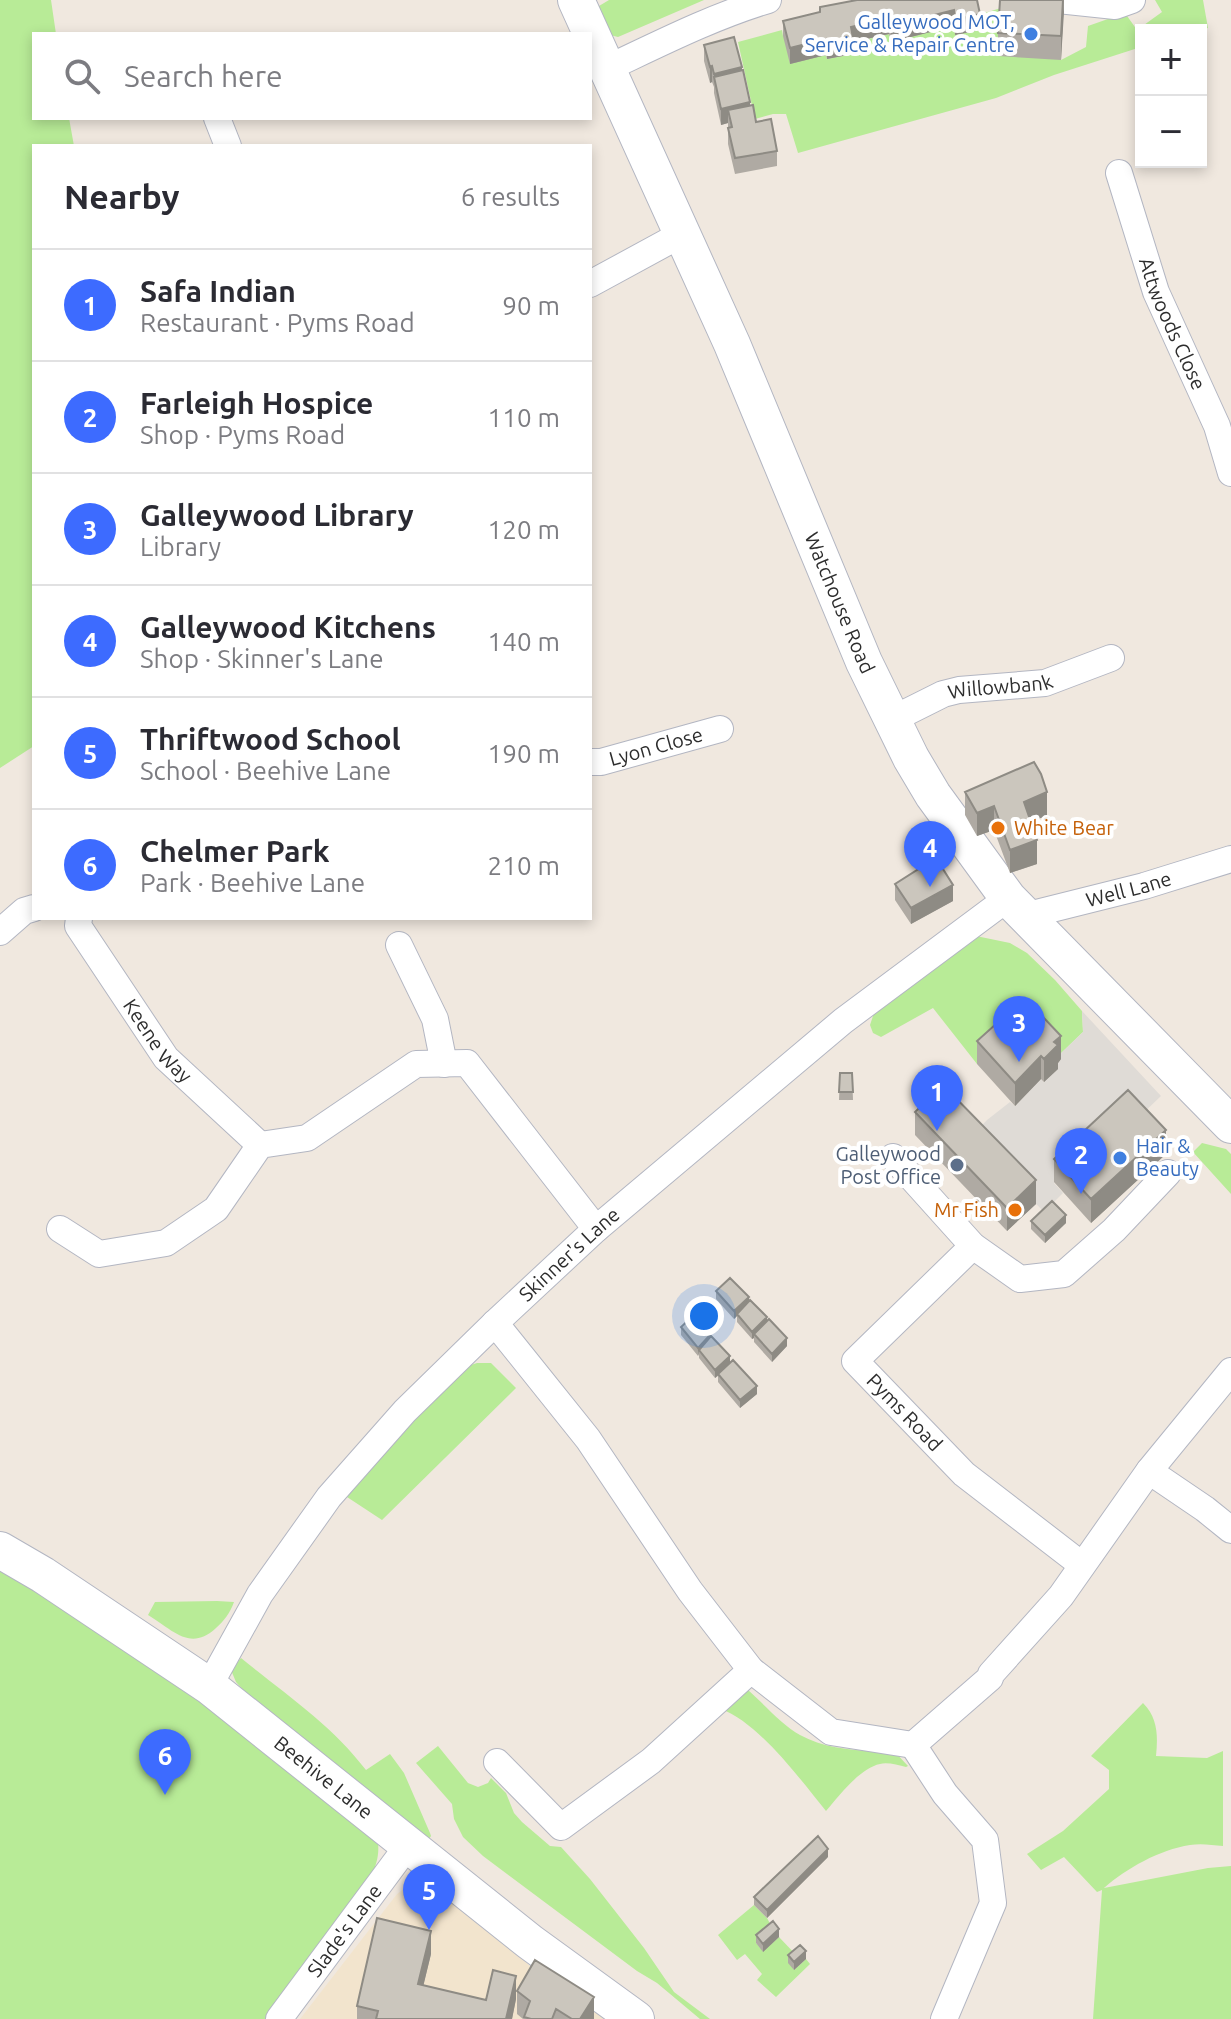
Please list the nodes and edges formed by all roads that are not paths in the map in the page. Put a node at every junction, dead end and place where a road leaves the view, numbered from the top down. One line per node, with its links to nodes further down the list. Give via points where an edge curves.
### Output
1 (576, 0): 5 (street, Watchouse Road)
2 (768, 0): 7 (street)
3 (1058, 0): 4 (street, via 1115,6)
4 (1132, 0)
5 (591, 32)
6 (592, 34): 7 (street, Watchouse Road)
7 (608, 68): 11 (street, Watchouse Road)
8 (218, 120): 9 (street)
9 (227, 144)
10 (1119, 173): 13 (street, Attwoods Close, via 1156,292 1217,426)
11 (682, 234): 12 (street); 15 (street, Watchouse Road)
12 (592, 283)
13 (1231, 473)
14 (1111, 658): 15 (street, Willowbank, via 1045,683 943,694)
15 (891, 720): 19 (street, Watchouse Road, via 933,795)
16 (720, 729): 17 (street, Lyon Close)
17 (592, 762)
18 (1231, 859): 19 (street, Well Lane, via 1144,886)
19 (1016, 907): 25 (street, Watchouse Road); 30 (street, Skinner's Lane, via 843,1021)
20 (32, 909): 22 (street)
21 (79, 920): 26 (street, Keene Way, via 166,1058)
22 (0, 932)
23 (399, 945): 24 (street, via 435,1019)
24 (444, 1064): 26 (street, via 416,1064 307,1138); 30 (street, via 467,1063)
25 (1231, 1125)
26 (260, 1145): 29 (street, via 216,1209 166,1243 99,1254)
27 (893, 1157): 31 (street)
28 (1168, 1173): 31 (street, via 1064,1274 1020,1279)
29 (60, 1229)
30 (596, 1229): 32 (street, Skinner's Lane)
31 (973, 1246): 37 (street, Pyms Road, via 855,1361 964,1474)
32 (495, 1323): 38 (street, via 588,1439 690,1591); 39 (street, Skinner's Lane, via 405,1411 329,1497 260,1594)
33 (1231, 1371): 34 (street)
34 (1149, 1471): 35 (street); 37 (street)
35 (1231, 1530)
36 (0, 1550): 39 (street, Beehive Lane)
37 (1082, 1565): 40 (street, via 990,1678)
38 (751, 1670): 40 (street, via 831,1732); 41 (street, via 651,1761 561,1827)
39 (209, 1686): 42 (street, Beehive Lane)
40 (913, 1745): 45 (street, via 945,1794 985,1840 993,1903)
41 (497, 1762)
42 (409, 1844): 43 (street, Slade's Lane); 44 (street, Beehive Lane)
43 (279, 2019)
44 (636, 2019)
45 (944, 2019)

